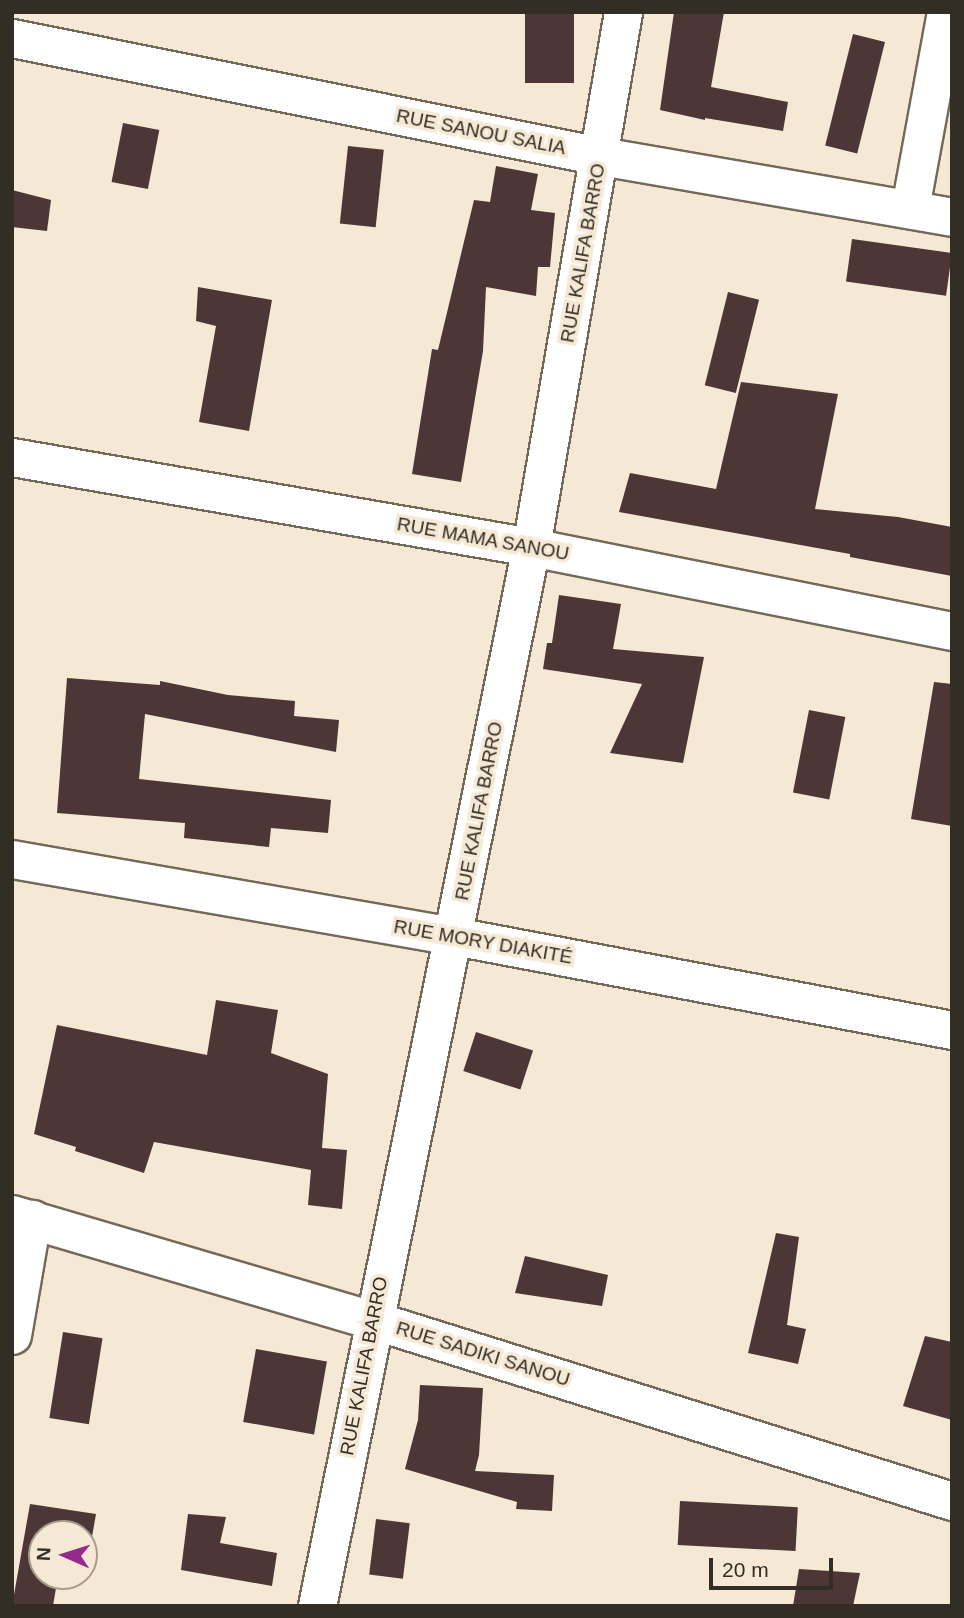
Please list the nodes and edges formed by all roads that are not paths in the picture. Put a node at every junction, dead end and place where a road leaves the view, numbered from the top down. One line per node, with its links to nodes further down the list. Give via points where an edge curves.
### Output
1 (623, 12): 4 (street, RUE KALIFA BARRO)
2 (946, 12): 5 (street)
3 (12, 38): 4 (street, RUE SANOU SALIA)
4 (600, 156): 5 (street, RUE SANOU SALIA); 8 (street, RUE KALIFA BARRO)
5 (910, 208): 6 (street, RUE SANOU SALIA)
6 (952, 217)
7 (12, 457): 8 (street, RUE MAMA SANOU)
8 (531, 547): 9 (street, RUE MAMA SANOU); 11 (street, RUE KALIFA BARRO)
9 (952, 631)
10 (12, 859): 11 (street, RUE MORY DIAKITÉ)
11 (454, 936): 12 (street, RUE MORY DIAKITÉ); 14 (street, RUE KALIFA BARRO)
12 (952, 1030)
13 (22, 1216): 14 (street, RUE SADIKI SANOU); 15 (street)
14 (373, 1320): 16 (street, RUE SADIKI SANOU); 17 (street, RUE KALIFA BARRO)
15 (12, 1335)
16 (952, 1501)
17 (317, 1606)

